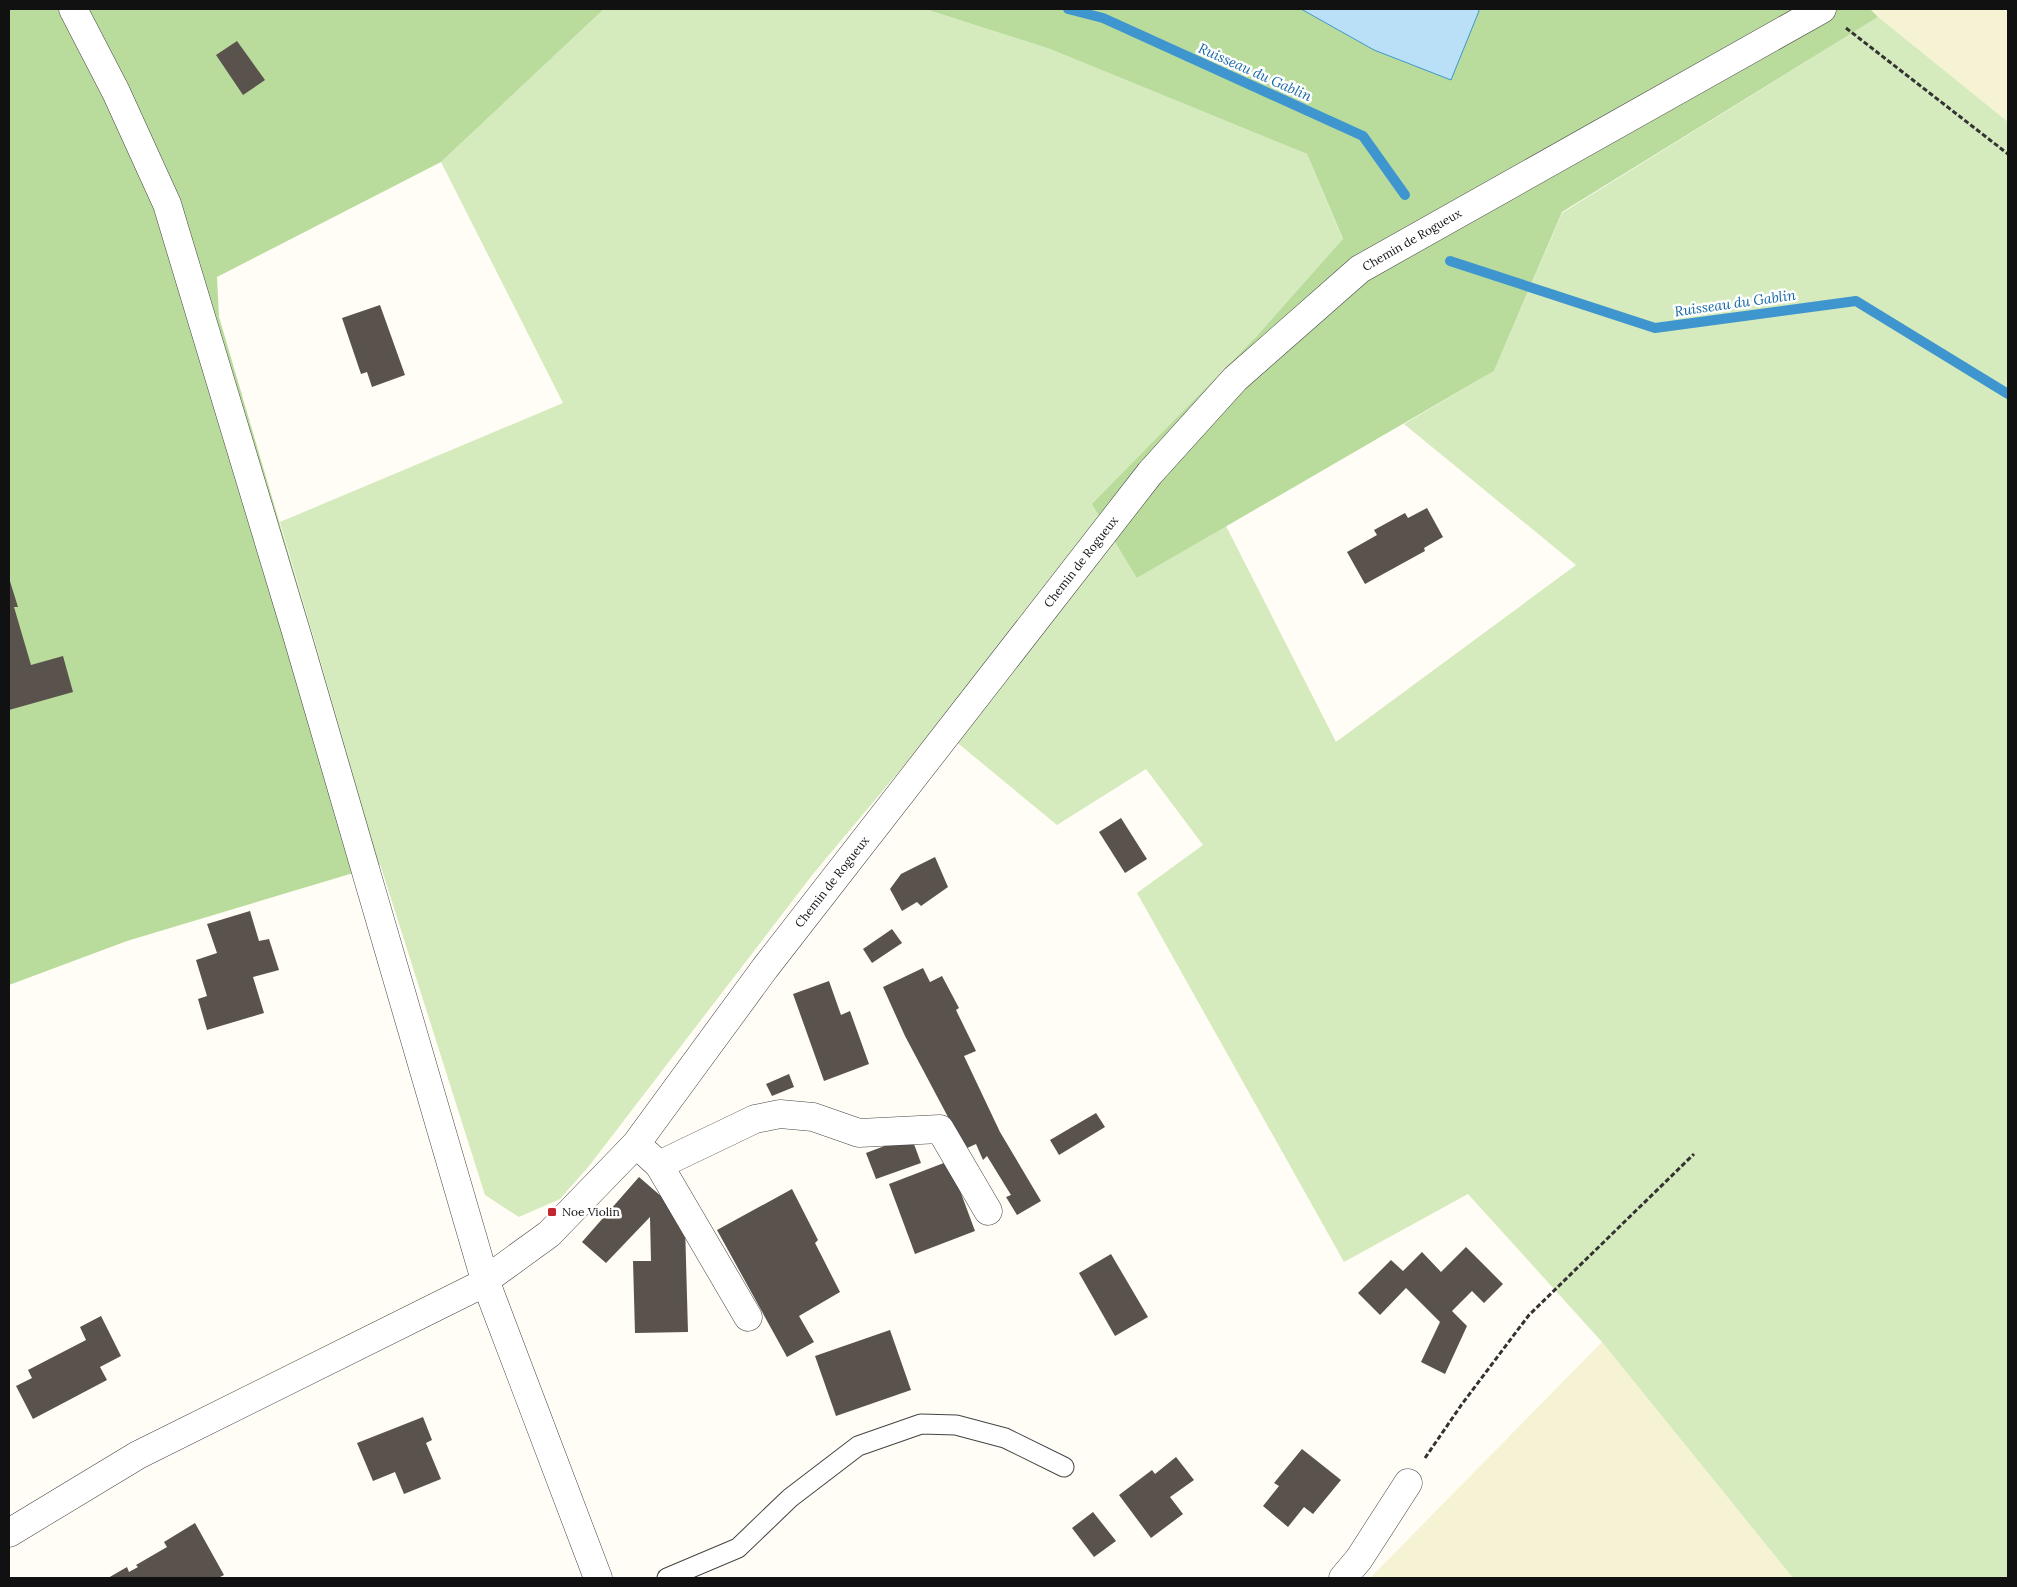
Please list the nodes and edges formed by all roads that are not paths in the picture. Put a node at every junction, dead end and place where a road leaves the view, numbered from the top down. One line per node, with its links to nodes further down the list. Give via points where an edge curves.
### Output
1 (73, 9): 6 (street, via 116,92 167,204)
2 (1822, 9): 3 (street, Chemin de Rogueux, via 1360,269 1236,379 1145,480 765,968)
3 (636, 1144): 4 (street); 6 (street, Chemin de Rogueux, via 549,1234)
4 (659, 1165): 5 (street, via 755,1119 780,1114 813,1117 859,1132 940,1129); 7 (street)
5 (988, 1210)
6 (485, 1280): 10 (street, Chemin de Rogueux, via 138,1455); 11 (street)
7 (748, 1317)
8 (1064, 1467): 12 (lane, via 1005,1438 956,1425 921,1424 858,1446 790,1498 738,1548)
9 (1408, 1483): 13 (street)
10 (9, 1533)
11 (598, 1578)
12 (667, 1578)
13 (1343, 1578)

